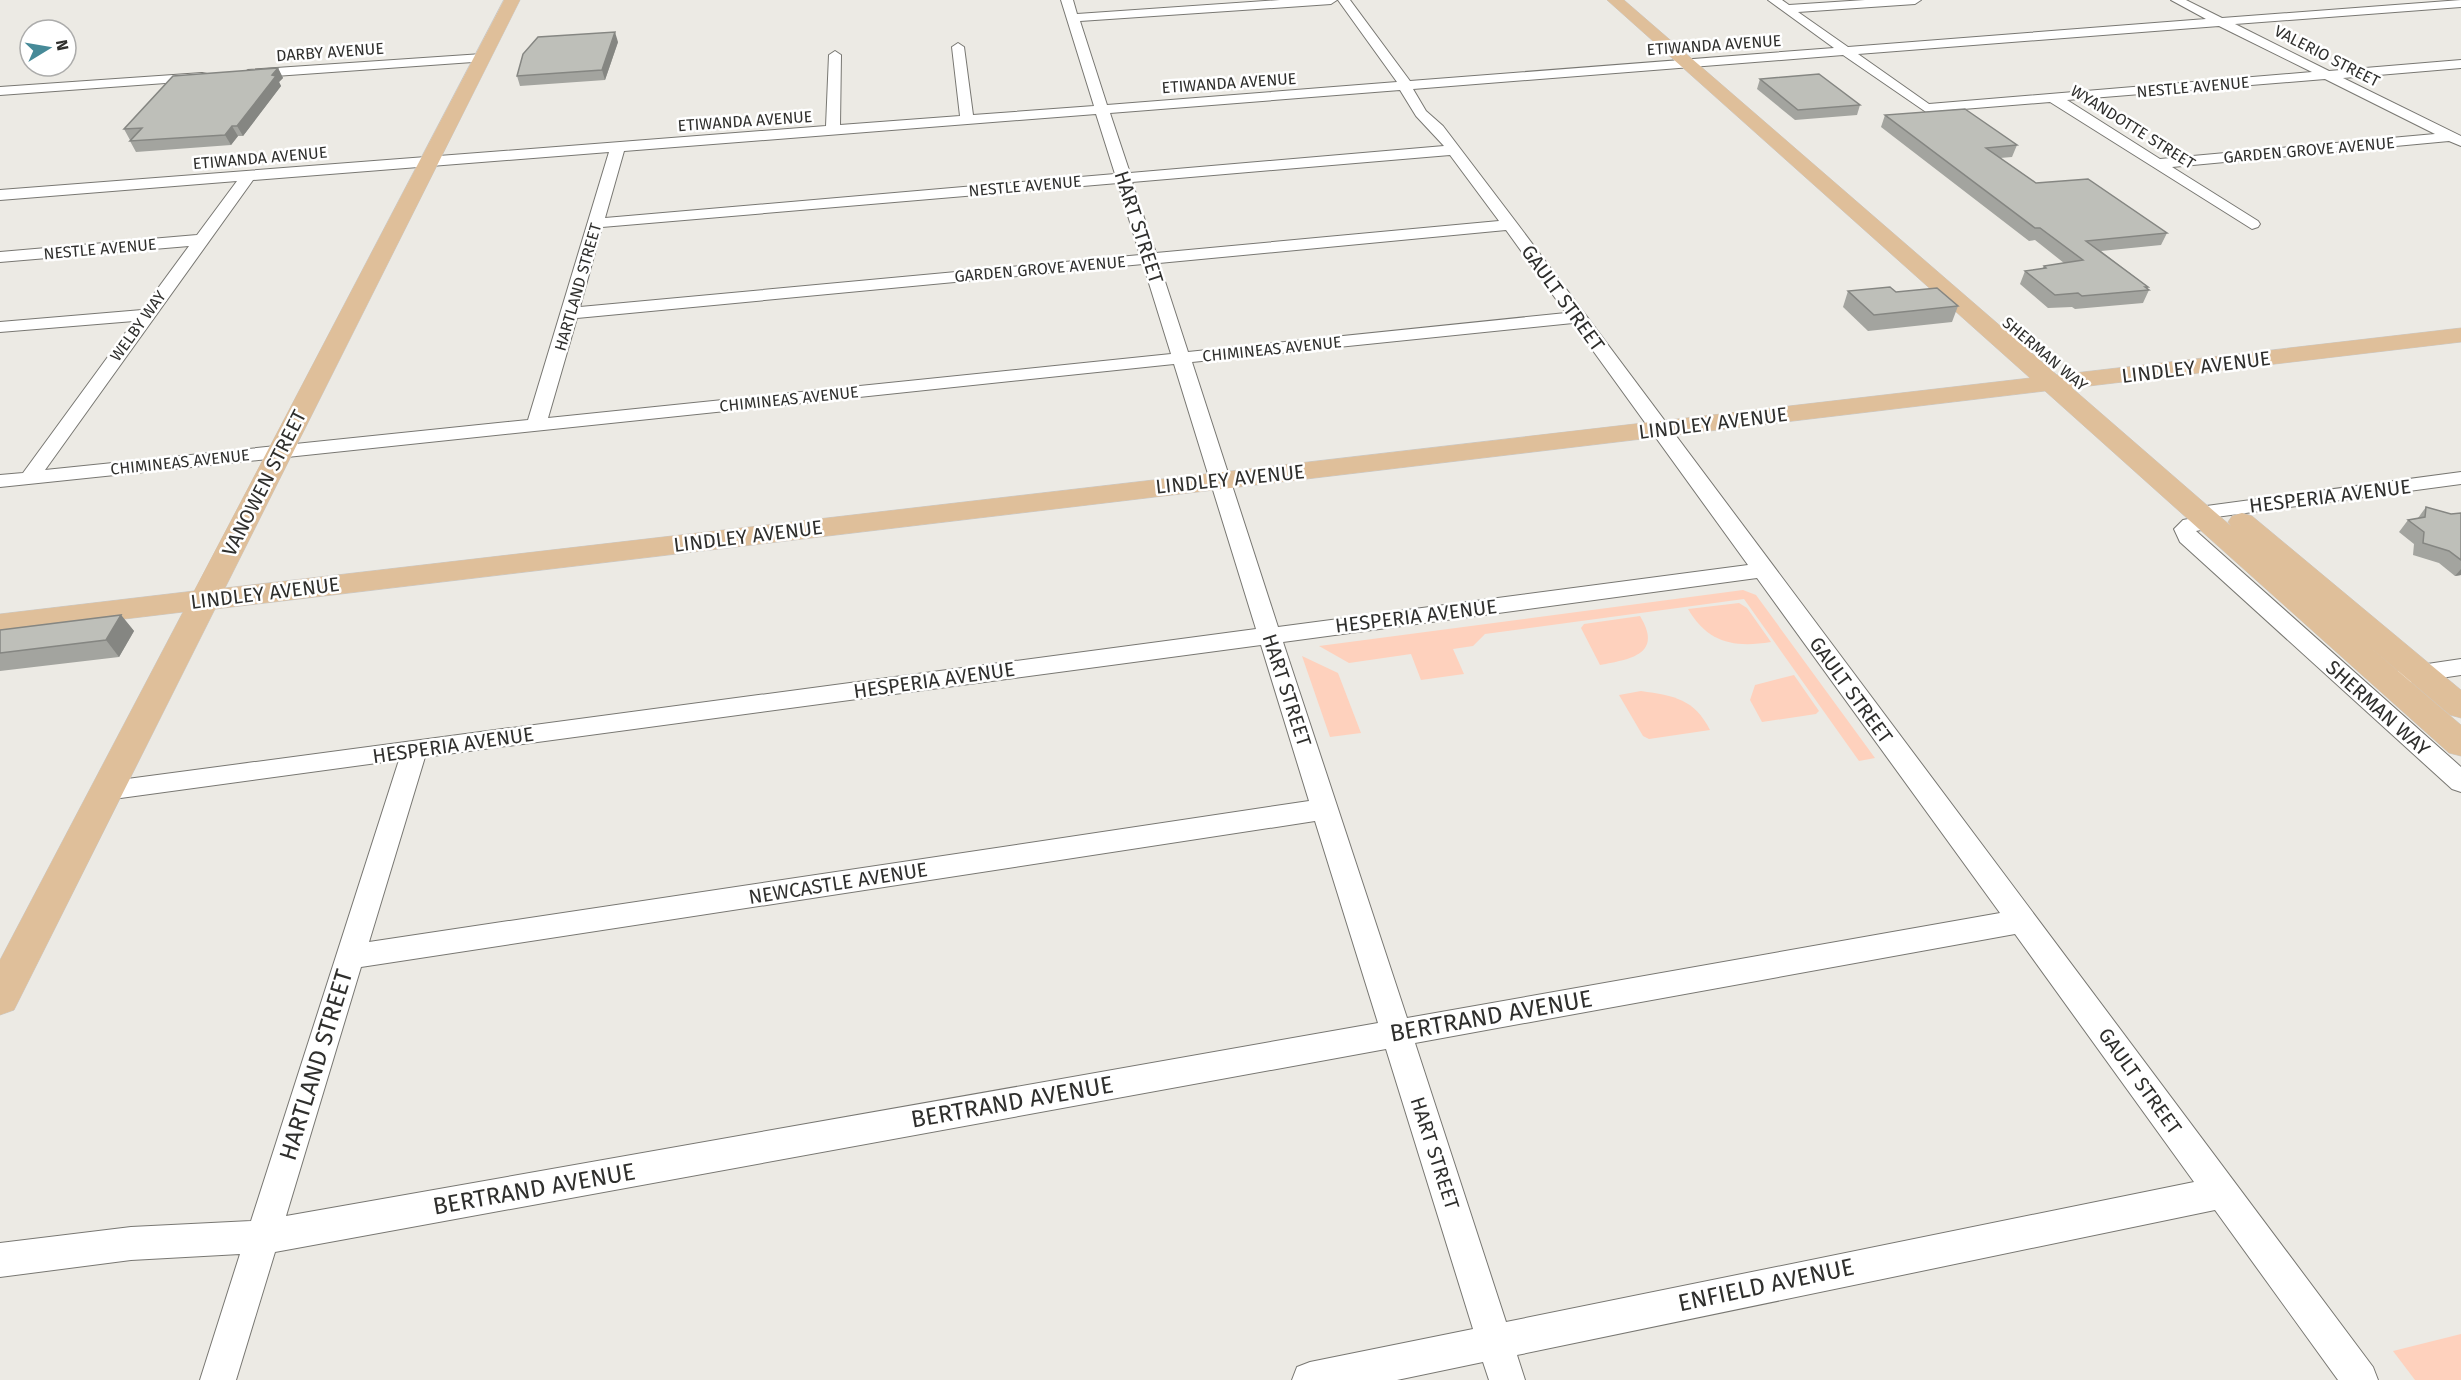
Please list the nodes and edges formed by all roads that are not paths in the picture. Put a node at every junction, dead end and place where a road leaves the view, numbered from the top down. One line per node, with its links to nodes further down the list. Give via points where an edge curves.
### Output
1 (512, 0): 17 (main road, VANOWEN STREET)
2 (1067, 0): 12 (street, HART STREET)
3 (1331, 0): 12 (street)
4 (1344, 0): 21 (street, GAULT STREET)
5 (1615, 0): 18 (main road, SHERMAN WAY)
6 (1630, 0): 18 (main road, SHERMAN WAY)
7 (1774, 0): 11 (street)
8 (1915, 0): 11 (street)
9 (2177, 0): 13 (street, VALERIO STREET)
10 (2461, 3): 13 (street, ETIWANDA AVENUE)
11 (1788, 9): 15 (street)
12 (1073, 18): 24 (street, HART STREET)
13 (2222, 22): 15 (street, ETIWANDA AVENUE); 20 (street, VALERIO STREET)
14 (958, 47): 25 (street)
15 (1846, 51): 18 (street, ETIWANDA AVENUE); 23 (street, NESTLE AVENUE, via 1926,108)
16 (835, 55): 26 (street)
17 (482, 58): 22 (street, DARBY AVENUE); 30 (main road, VANOWEN STREET)
18 (1696, 63): 21 (street, ETIWANDA AVENUE); 47 (main road, SHERMAN WAY)
19 (2461, 64): 20 (street, NESTLE AVENUE)
20 (2327, 75): 23 (street, NESTLE AVENUE); 27 (street, VALERIO STREET)
21 (1405, 86): 24 (street, ETIWANDA AVENUE); 29 (street, GAULT STREET)
22 (0, 91)
23 (2055, 99): 31 (street, WYANDOTTE STREET)
24 (1102, 110): 25 (street, ETIWANDA AVENUE); 33 (street, HART STREET)
25 (967, 120): 26 (street, ETIWANDA AVENUE)
26 (833, 131): 28 (street, ETIWANDA AVENUE)
27 (2458, 139): 31 (street, GARDEN GROVE AVENUE)
28 (618, 147): 30 (street, ETIWANDA AVENUE); 35 (street, HARTLAND STREET)
29 (1453, 150): 33 (street, NESTLE AVENUE); 37 (street, GAULT STREET)
30 (429, 162): 32 (street, ETIWANDA AVENUE); 50 (main road, VANOWEN STREET)
31 (2158, 164): 36 (street, WYANDOTTE STREET)
32 (248, 176): 34 (street, ETIWANDA AVENUE); 38 (street, WELBY WAY)
33 (1123, 178): 35 (street, NESTLE AVENUE); 40 (street, HART STREET)
34 (0, 195)
35 (596, 223): 41 (street, HARTLAND STREET)
36 (2252, 224)
37 (1510, 225): 40 (street, GARDEN GROVE AVENUE); 43 (street, GAULT STREET)
38 (200, 240): 39 (street, NESTLE AVENUE); 42 (street, WELBY WAY)
39 (0, 257)
40 (1149, 259): 41 (street, GARDEN GROVE AVENUE); 46 (street, HART STREET)
41 (570, 313): 48 (street, HARTLAND STREET)
42 (146, 315): 44 (street); 51 (street, WELBY WAY)
43 (1577, 317): 46 (street, CHIMINEAS AVENUE); 49 (street, GAULT STREET)
44 (0, 327)
45 (2461, 335): 47 (main road, LINDLEY AVENUE)
46 (1181, 358): 48 (street, CHIMINEAS AVENUE); 54 (street, HART STREET)
47 (2065, 382): 49 (main road, LINDLEY AVENUE); 55 (main road, SHERMAN WAY)
48 (536, 426): 50 (street, CHIMINEAS AVENUE)
49 (1659, 429): 54 (main road, LINDLEY AVENUE); 56 (street, GAULT STREET)
50 (281, 452): 51 (street, CHIMINEAS AVENUE); 57 (main road, VANOWEN STREET)
51 (29, 478): 53 (street, CHIMINEAS AVENUE)
52 (2461, 478): 55 (street, HESPERIA AVENUE)
53 (0, 480)
54 (1220, 481): 57 (main road, LINDLEY AVENUE); 59 (street, HART STREET)
55 (2212, 515): 61 (main road, SHERMAN WAY); 62 (main road, SHERMAN WAY); 66 (street, SHERMAN WAY, via 2185,529 2188,537)
56 (1763, 570): 59 (street, HESPERIA AVENUE); 69 (street, GAULT STREET)
57 (204, 600): 58 (main road, LINDLEY AVENUE); 67 (main road, VANOWEN STREET)
58 (0, 624)
59 (1269, 635): 65 (street, HESPERIA AVENUE); 68 (street, HART STREET)
60 (2461, 667): 61 (street)
61 (2421, 673): 62 (street); 63 (main road, SHERMAN WAY)
62 (2387, 678): 64 (main road, SHERMAN WAY)
63 (2461, 707)
64 (2461, 744)
65 (415, 750): 67 (street, HESPERIA AVENUE); 70 (street, HARTLAND STREET)
66 (2461, 782)
67 (106, 790): 71 (main road, VANOWEN STREET)
68 (1325, 809): 70 (street, NEWCASTLE AVENUE); 72 (street, HART STREET)
69 (2022, 921): 72 (street, BERTRAND AVENUE); 73 (street, GAULT STREET)
70 (350, 957): 74 (street, HARTLAND STREET)
71 (0, 998)
72 (1396, 1033): 74 (street, BERTRAND AVENUE); 76 (street, HART STREET)
73 (2222, 1192): 76 (street, ENFIELD AVENUE); 80 (street, GAULT STREET)
74 (263, 1237): 75 (street, BERTRAND AVENUE, via 170,1239 78,1247); 77 (street, HARTLAND STREET)
75 (0, 1260)
76 (1494, 1341): 78 (street, ENFIELD AVENUE); 79 (street, HART STREET)
77 (218, 1380)
78 (1311, 1380)
79 (1507, 1380)
80 (2360, 1380)

